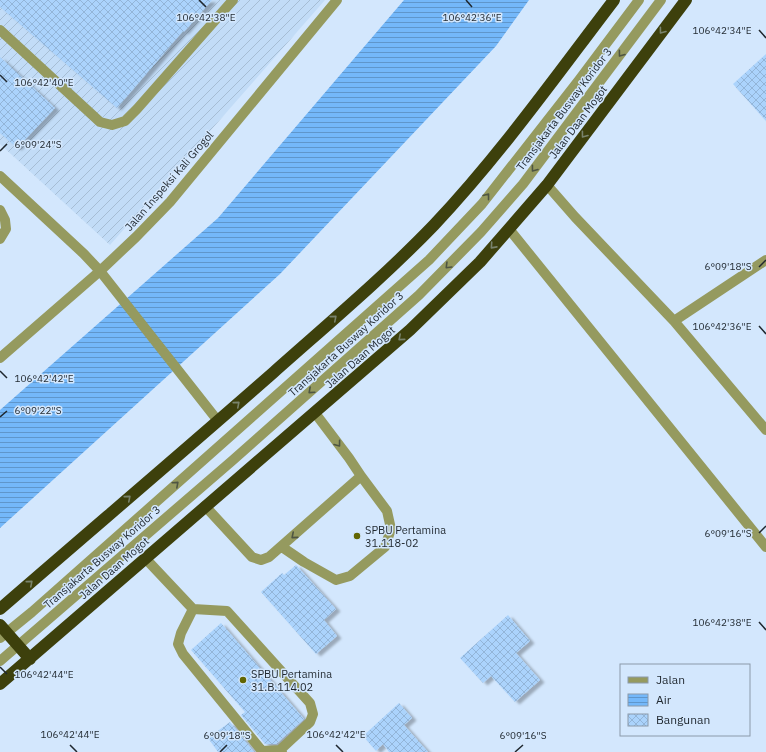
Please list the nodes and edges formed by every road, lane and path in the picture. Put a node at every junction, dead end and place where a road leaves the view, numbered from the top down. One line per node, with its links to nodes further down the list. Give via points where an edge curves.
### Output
1 (233, 0): 7 (street, via 137,109 125,120 112,125 100,122)
2 (337, 0): 14 (street, Jalan Inspeksi Kali Grogol, via 170,202)
3 (614, 0): 18 (highway, one-way to 3, via 361,295 435,224 515,130)
4 (639, 0): 27 (street, Transjakarta Busway Koridor 3, one-way to 4, via 50,596 429,260 482,204)
5 (661, 0): 28 (street, Transjakarta Busway Koridor 3, one-way to 28, via 523,184 481,232 419,295 233,460)
6 (686, 0): 9 (highway, Jalan Daan Mogot, one-way to 9)
7 (0, 30)
8 (0, 176): 14 (street)
9 (547, 185): 11 (highway, Jalan Daan Mogot); 15 (street)
10 (0, 210): 12 (street, via 6,229)
11 (509, 229): 17 (highway, Jalan Daan Mogot, one-way to 17, via 480,262 410,330); 23 (street)
12 (0, 239)
13 (766, 260): 15 (street)
14 (100, 271): 16 (street, Jalan Inspeksi Kali Grogol); 18 (street)
15 (674, 321): 19 (street)
16 (0, 358)
17 (315, 413): 20 (street, one-way to 20); 21 (highway, Jalan Daan Mogot)
18 (218, 421): 25 (highway, one-way to 18)
19 (766, 430)
20 (361, 476): 22 (street, one-way to 22); 22 (street, via 387,511 391,529 385,547 350,576 336,580)
21 (205, 506): 22 (street, via 252,557 261,560); 24 (highway, Jalan Daan Mogot)
22 (282, 547)
23 (766, 547)
24 (145, 558): 26 (street); 29 (highway, Jalan Daan Mogot)
25 (0, 609)
26 (193, 609): 32 (street, via 178,644 183,654 262,751); 32 (street, via 227,611 310,703 313,714 310,722)
27 (2, 632): 28 (highway)
28 (18, 645): 29 (highway); 30 (street, Transjakarta Busway Koridor 3)
29 (30, 659): 31 (highway, Jalan Daan Mogot)
30 (0, 661)
31 (0, 684)
32 (281, 751)

